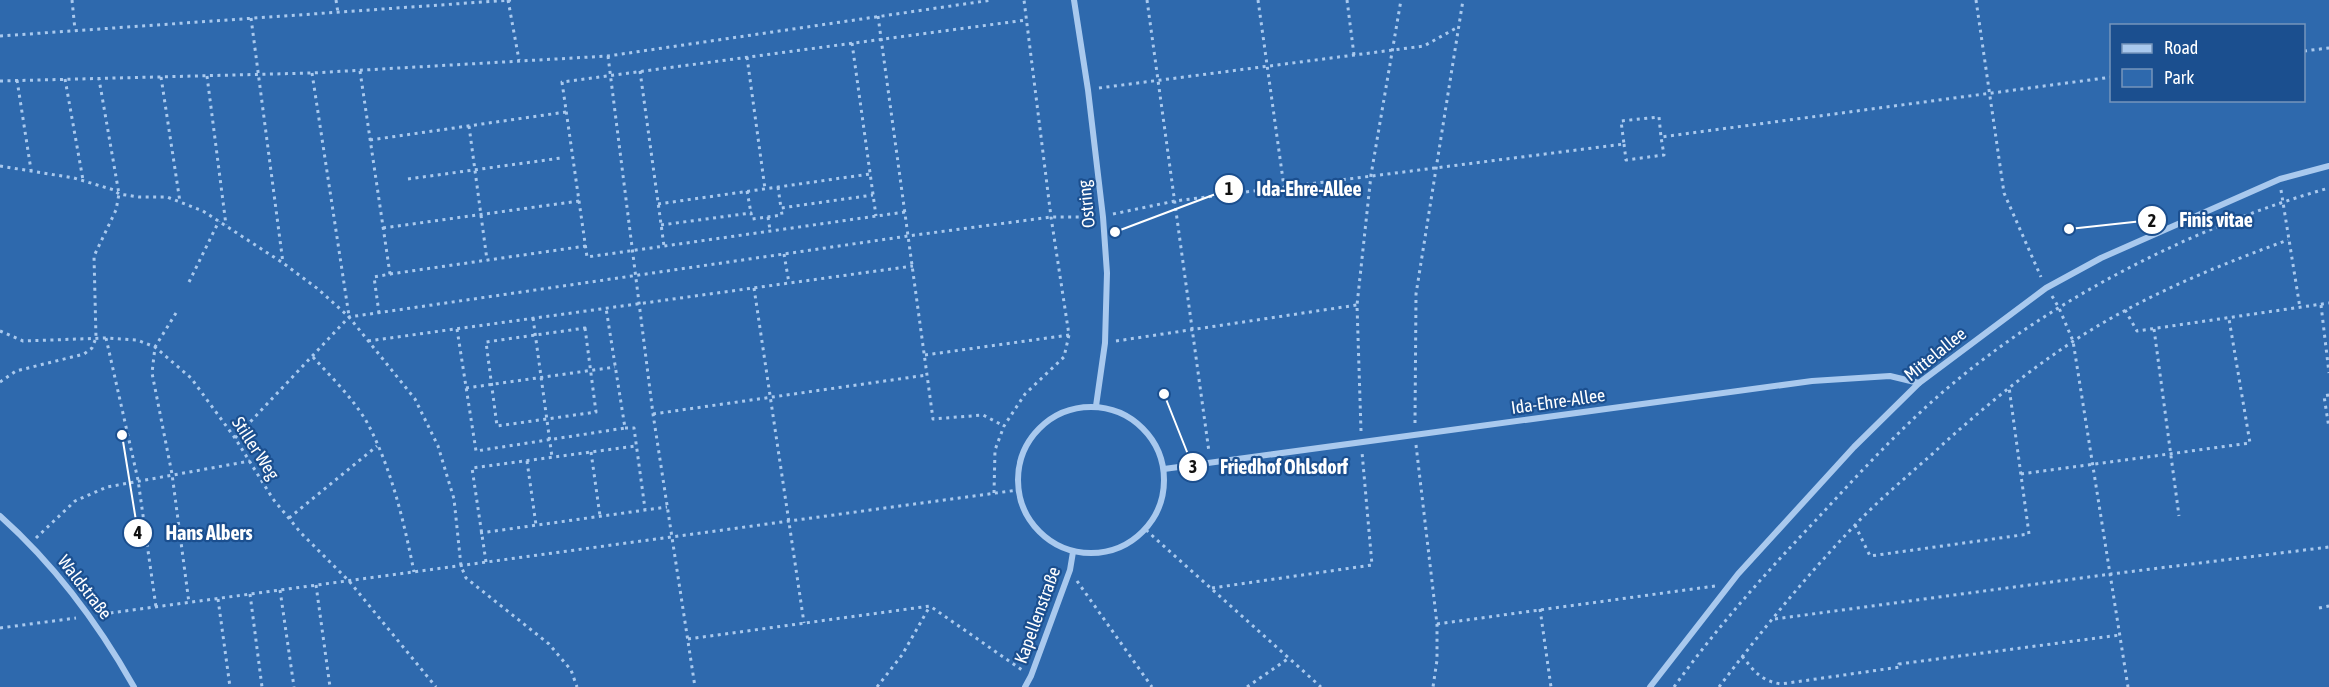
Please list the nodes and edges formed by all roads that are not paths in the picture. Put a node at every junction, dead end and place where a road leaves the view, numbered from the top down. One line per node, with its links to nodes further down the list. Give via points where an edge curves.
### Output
1 (1074, 0): 4 (street, Ostring, via 1088,90 1107,273 1106,343)
2 (2329, 166): 3 (street, Mittelallee, via 2280,179 2101,258 2046,288)
3 (1919, 383): 5 (street, Ida-Ehre-Allee, via 1890,376 1812,381); 10 (street, Mittelallee, via 1854,447 1731,583)
4 (1096, 406): 5 (street, via 1120,412 1141,426 1157,446); 7 (street, via 1070,409 1047,421 1030,439 1019,462 1018,490 1023,510 1035,529)
5 (1164, 470): 7 (street, via 1158,512 1146,530 1113,551)
6 (0, 516): 8 (street, Waldstraße, via 31,544 91,616)
7 (1073, 552): 9 (street, Kapellenstraße, via 1070,570)
8 (134, 687)
9 (1025, 687)
10 (1650, 687)

